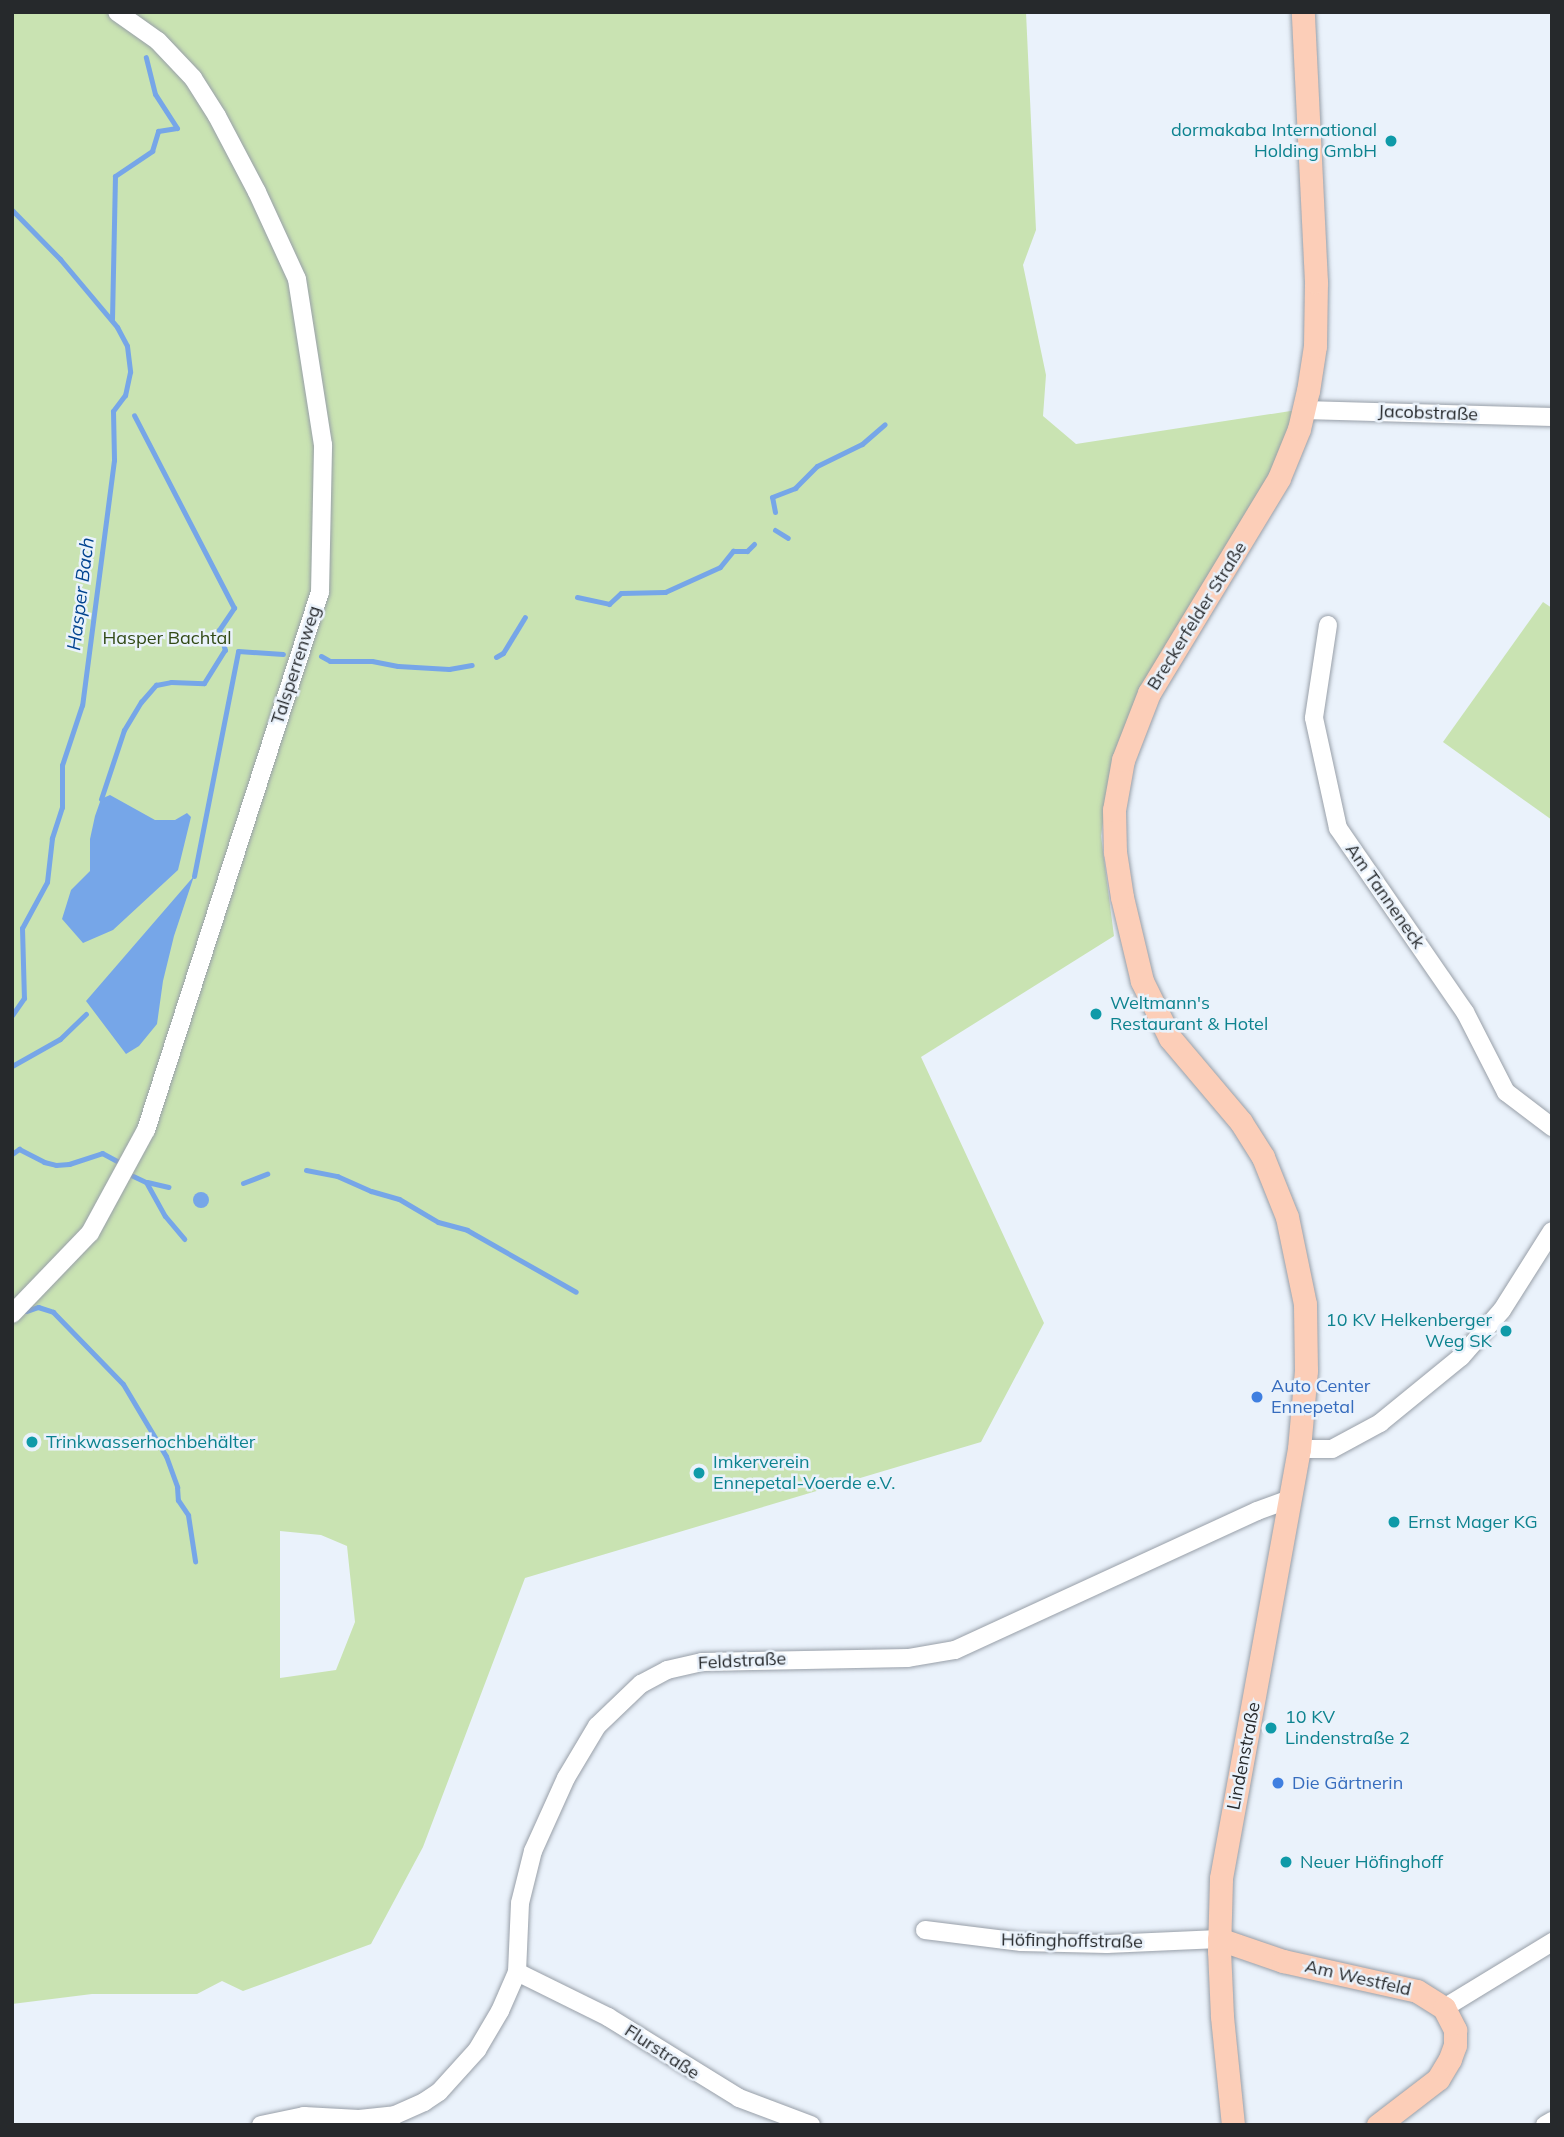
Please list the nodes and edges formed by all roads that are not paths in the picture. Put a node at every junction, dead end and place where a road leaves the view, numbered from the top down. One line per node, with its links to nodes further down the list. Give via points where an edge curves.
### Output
1 (117, 12): 8 (street, Talsperrenweg, via 158,41 193,78 257,192 297,279 323,445 320,592 146,1130 90,1233)
2 (1303, 12): 3 (main road, Breckerfelder Straße, via 1316,307 1312,372)
3 (1304, 410): 4 (street, Jacobstraße); 9 (main road, Breckerfelder Straße, via 1279,478 1149,693 1123,760 1114,831 1126,922 1153,1009 1170,1038 1252,1137 1280,1196 1302,1282)
4 (1552, 417)
5 (1328, 625): 6 (street, Am Tanneneck, via 1314,719 1338,828 1465,1012 1506,1092)
6 (1552, 1128)
7 (1552, 1231): 10 (street, via 1502,1310 1461,1357 1380,1423 1332,1449)
8 (12, 1314)
9 (1305, 1391): 10 (main road, Lindenstraße)
10 (1298, 1449): 11 (main road, Lindenstraße)
11 (1290, 1499): 13 (main road, Lindenstraße, via 1224,1856); 16 (street, Feldstraße, via 955,1650 908,1658 710,1661 667,1670 640,1684 597,1726 566,1778 533,1851 520,1903)
12 (925, 1930): 13 (street, Höfinghoffstraße, via 960,1937 1095,1944)
13 (1219, 1939): 15 (main road, Am Westfeld); 17 (main road, Lindenstraße)
14 (1552, 1942): 18 (street)
15 (1283, 1961): 17 (main road, Am Westfeld, via 1239,1961); 18 (main road, Am Westfeld, via 1417,1991)
16 (517, 1972): 20 (street, Feldstraße, via 488,2035 439,2092 395,2115); 22 (street, Flurstraße, via 608,2017 739,2098)
17 (1221, 1979): 23 (main road, Lindenstraße)
18 (1444, 2008): 24 (main road, via 1455,2030 1450,2060 1438,2079)
19 (1552, 2121): 25 (street)
20 (359, 2122): 21 (street, Feldstraße, via 304,2116)
21 (261, 2125)
22 (811, 2125)
23 (1233, 2125)
24 (1378, 2125)
25 (1545, 2125)

